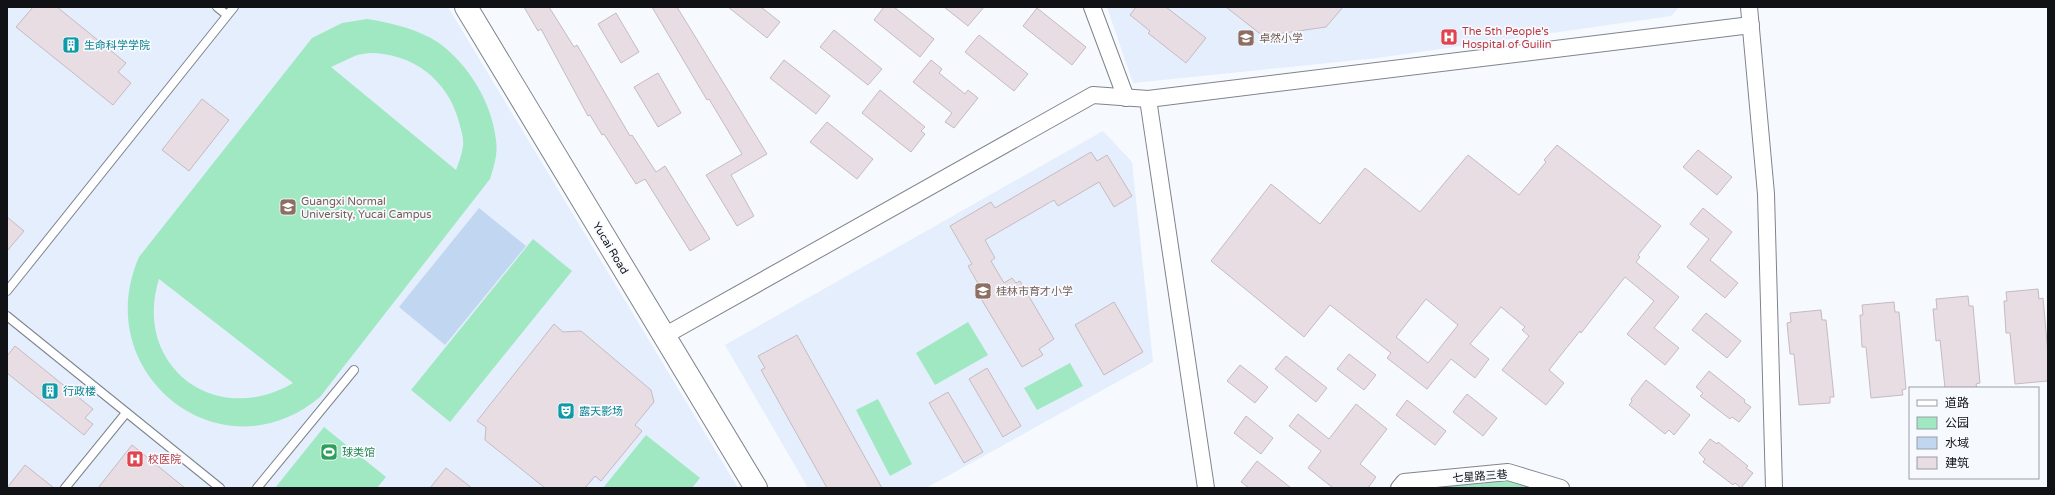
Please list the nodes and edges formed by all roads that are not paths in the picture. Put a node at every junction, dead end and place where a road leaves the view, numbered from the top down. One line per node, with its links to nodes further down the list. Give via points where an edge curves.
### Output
1 (217, 7): 6 (lane)
2 (234, 7): 6 (lane)
3 (466, 7): 12 (main road, Yucai Road)
4 (1092, 7): 8 (street)
5 (1749, 7): 7 (street)
6 (227, 15): 10 (lane)
7 (1751, 25): 9 (street); 22 (street, via 1766,194)
8 (1126, 98): 9 (street); 12 (street, via 1093,95)
9 (1148, 99): 19 (street)
10 (7, 291)
11 (7, 316): 14 (lane)
12 (664, 336): 18 (main road, Yucai Road)
13 (354, 370): 17 (lane)
14 (126, 413): 15 (lane); 16 (lane)
15 (65, 488)
16 (220, 488)
17 (258, 488)
18 (756, 488)
19 (1206, 488)
20 (1399, 488): 21 (street, 七星路三巷, via 1404,482 1508,472)
21 (1561, 488)
22 (1774, 488)

